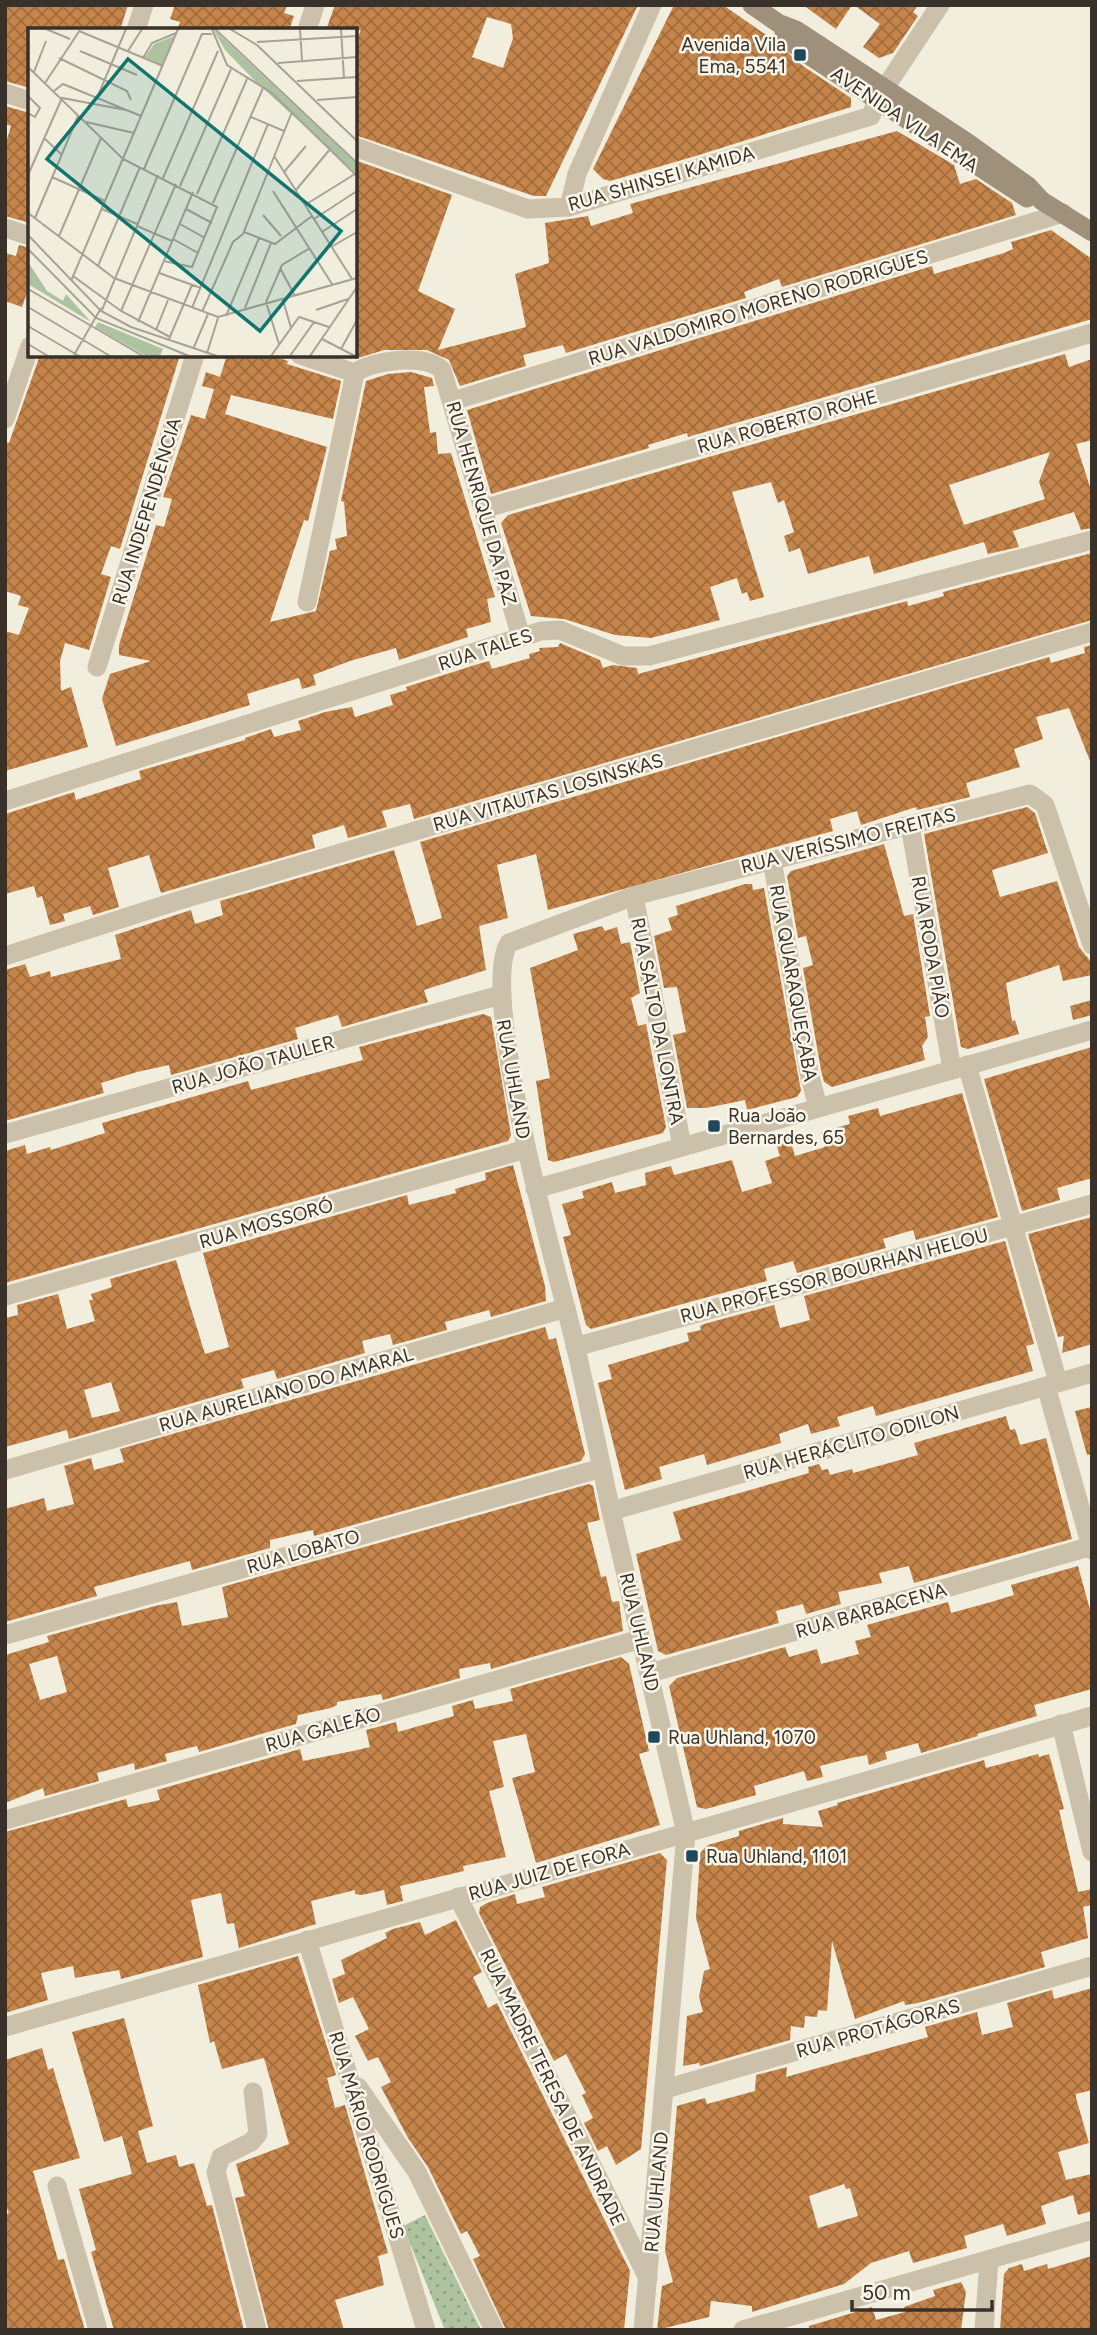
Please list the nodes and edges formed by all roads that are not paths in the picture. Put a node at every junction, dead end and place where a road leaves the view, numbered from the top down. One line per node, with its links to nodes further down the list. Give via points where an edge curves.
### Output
1 (144, 5): 6 (street)
2 (315, 5): 7 (street)
3 (652, 5): 12 (street, via 577,174)
4 (940, 5): 9 (street)
5 (768, 12): 9 (main road, AVENIDA VILA EMA, via 790,42)
6 (137, 28)
7 (308, 28)
8 (5, 93): 10 (street)
9 (881, 94): 12 (street, RUA SHINSEI KAMIDA, via 872,116); 13 (main road, AVENIDA VILA EMA, via 1021,197 1042,201)
10 (28, 100)
11 (357, 148): 12 (street, RUA SHINSEI KAMIDA, via 528,209)
12 (569, 207)
13 (1063, 214): 15 (main road, AVENIDA VILA EMA); 23 (street, RUA VALDOMIRO MORENO RODRIGUES)
14 (5, 228): 16 (street)
15 (1092, 232)
16 (28, 235)
17 (1092, 333): 25 (street, RUA ROBERTO ROHE)
18 (28, 350): 22 (street)
19 (194, 357): 30 (street, RUA INDEPENDÊNCIA)
20 (306, 357): 21 (street)
21 (355, 373): 23 (street, RUA HENRIQUE DA PAZ, via 365,367 430,362 442,370); 27 (street)
22 (11, 381): 24 (street)
23 (453, 401): 25 (street, RUA HENRIQUE DA PAZ)
24 (5, 419)
25 (483, 509): 29 (street, RUA HENRIQUE DA PAZ)
26 (1092, 540): 29 (street, RUA TALES, via 649,656 623,656 560,630)
27 (307, 602)
28 (1092, 632): 37 (street, RUA VITAUTAS LOSINSKAS, via 177,901)
29 (520, 637): 31 (street, RUA TALES)
30 (97, 667)
31 (5, 801)
32 (910, 825): 33 (street, RUA VERÍSSIMO FREITAS); 36 (street, RUA VERÍSSIMO FREITAS, via 1022,794 1041,799); 40 (street, RUA RODA PIÃO)
33 (772, 860): 34 (street, RUA VERÍSSIMO FREITAS); 41 (street, RUA QUARAQUEÇABA)
34 (634, 896): 35 (street, RUA VERÍSSIMO FREITAS); 43 (street, RUA SALTO DA LONTRA)
35 (509, 943): 38 (street, RUA UHLAND, via 503,956)
36 (1092, 945)
37 (5, 956)
38 (500, 995): 42 (street, RUA JOÃO TAULER); 44 (street, RUA UHLAND)
39 (1092, 1030): 40 (street)
40 (960, 1067): 41 (street); 47 (street, RUA RODA PIÃO)
41 (818, 1107): 43 (street)
42 (5, 1133)
43 (682, 1146): 45 (street)
44 (526, 1149): 45 (street, RUA UHLAND); 48 (street, RUA MOSSORÓ)
45 (535, 1189): 49 (street, RUA UHLAND)
46 (1092, 1204): 47 (street, RUA PROFESSOR BOURHAN HELOU)
47 (1013, 1226): 50 (street, RUA PROFESSOR BOURHAN HELOU); 52 (street, RUA RODA PIÃO)
48 (5, 1296)
49 (566, 1308): 50 (street, RUA UHLAND); 54 (street, RUA AURELIANO DO AMARAL)
50 (575, 1346): 53 (street, RUA UHLAND)
51 (1092, 1373): 52 (street, RUA HERÁCLITO ODILON)
52 (1052, 1384): 55 (street, RUA HERÁCLITO ODILON); 56 (street, RUA RODA PIÃO)
53 (602, 1468): 55 (street, RUA UHLAND); 57 (street, RUA LOBATO)
54 (5, 1470)
55 (611, 1511): 58 (street, RUA UHLAND)
56 (1091, 1548): 59 (street, RUA BARBACENA)
57 (5, 1635)
58 (641, 1639): 59 (street, RUA UHLAND); 62 (street, RUA GALEÃO)
59 (650, 1673): 63 (street, RUA UHLAND)
60 (1092, 1716): 61 (street, RUA JUIZ DE FORA)
61 (1060, 1724): 63 (street, RUA JUIZ DE FORA); 64 (street)
62 (5, 1820)
63 (685, 1833): 65 (street, RUA JUIZ DE FORA); 70 (street, RUA UHLAND)
64 (1092, 1852)
65 (458, 1897): 66 (street, RUA JUIZ DE FORA); 75 (street, RUA MADRE TERESA DE ANDRADE)
66 (307, 1940): 68 (street, RUA JUIZ DE FORA); 69 (street, RUA MÁRIO RODRIGUES)
67 (1092, 1966): 70 (street, RUA PROTÁGORAS)
68 (5, 2027)
69 (349, 2076): 76 (street, RUA MÁRIO RODRIGUES); 79 (street, via 417,2172)
70 (665, 2090): 75 (street, RUA UHLAND)
71 (253, 2092): 78 (street, via 258,2134 221,2157 216,2172)
72 (57, 2186): 77 (street)
73 (1092, 2230): 74 (street)
74 (989, 2260): 81 (street); 82 (street)
75 (648, 2278): 80 (street, RUA UHLAND)
76 (424, 2329)
77 (98, 2330)
78 (257, 2330)
79 (494, 2330)
80 (643, 2330)
81 (743, 2330)
82 (984, 2330)

